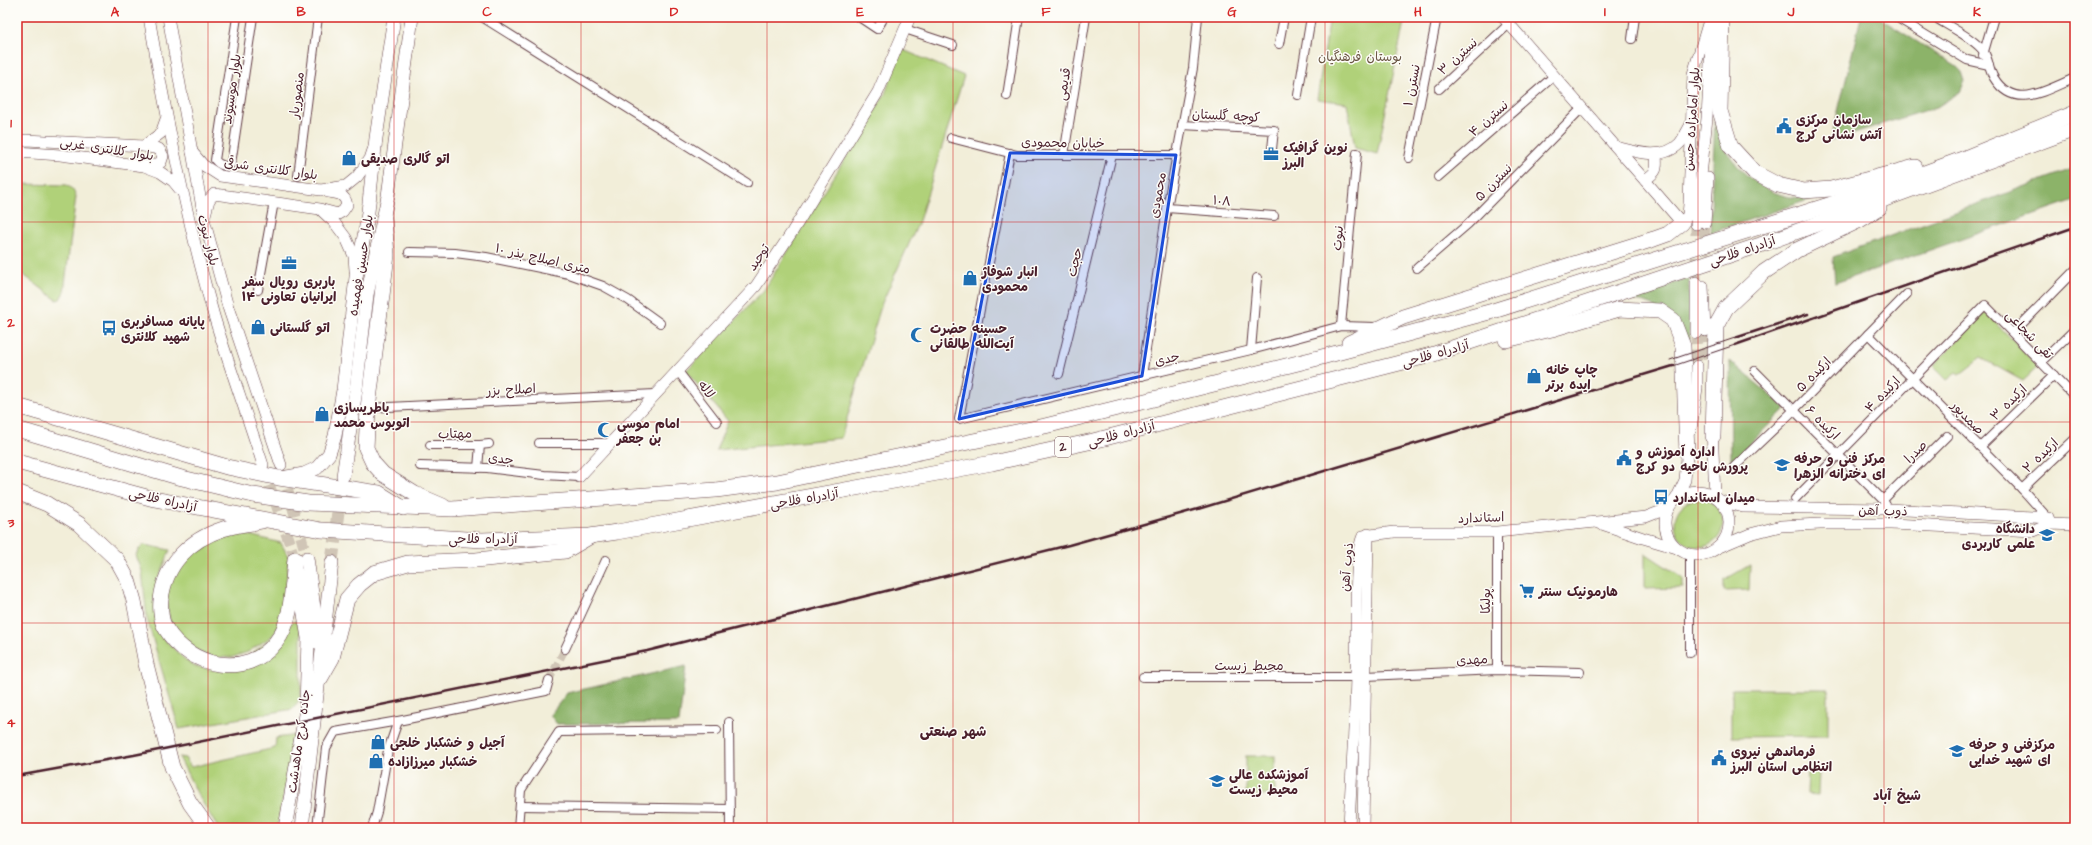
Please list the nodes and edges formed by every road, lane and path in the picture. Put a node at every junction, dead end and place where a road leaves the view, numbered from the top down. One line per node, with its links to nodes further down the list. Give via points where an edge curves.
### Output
1 (149, 17): 39 (main road, بلوار نبوت)
2 (168, 17): 49 (main road, بلوار نبوت)
3 (237, 17): 4 (street, بلوار موسیوند, via 215,160 222,165 232,164)
4 (253, 17)
5 (318, 17): 60 (street, منصوریار)
6 (394, 17): 43 (main road, بلوار حسین فهمیده)
7 (412, 17): 72 (main road, بلوار حسین فهمیده)
8 (482, 17): 63 (street)
9 (859, 17): 10 (street, via 877,29 882,21)
10 (876, 17)
11 (910, 17): 25 (main road, توحید)
12 (1019, 17): 36 (street)
13 (1086, 17): 54 (street, قدیمی)
14 (1198, 17): 40 (street, محمودی, via 1193,68)
15 (1284, 17): 27 (street)
16 (1311, 17): 35 (street)
17 (1437, 17): 57 (street, نسترن ۱)
18 (1635, 17): 26 (street)
19 (1711, 17): 41 (main road, via 1693,74); 74 (main road, بلوار امامزاده حسن, via 1707,118)
20 (1721, 17): 58 (highway, via 1720,111 1731,147 1755,173 1778,185 1804,191 1831,189 1924,164); 74 (main road, بلوار امامزاده حسن)
21 (1896, 17): 30 (street, via 1967,60)
22 (1934, 17): 29 (street, via 1977,44)
23 (1994, 17): 29 (street)
24 (1506, 21): 32 (main road); 34 (street, نسترن ۳)
25 (905, 29): 28 (street); 97 (main road, توحید, via 878,92 756,286)
26 (1632, 39)
27 (1279, 44)
28 (953, 45)
29 (1984, 52): 30 (street); 31 (street)
30 (1979, 64): 31 (street)
31 (1989, 65): 33 (street, via 1993,77 2000,86 2017,97 2028,97)
32 (1554, 76): 37 (main road); 61 (street, نسترن ۴)
33 (2075, 78)
34 (1439, 89)
35 (1298, 95)
36 (1007, 96)
37 (1582, 108): 47 (main road); 76 (street, نسترن ۵, via 1468,224)
38 (2075, 112): 58 (highway, آزادراه فلاحی / 2)
39 (166, 119): 46 (main road, بلوار کلانتری غربی, via 161,133); 67 (main road, بلوار نبوت)
40 (1182, 125): 48 (street, کوچه گلستان, via 1274,130); 56 (street, محمودی)
41 (1691, 125): 53 (main road, via 1680,143); 74 (main road, via 1688,215)
42 (2075, 129): 66 (highway, آزادراه فلاحی / 2)
43 (376, 138): 65 (main road, بلوار کلانتری شرقی, via 370,159 357,177 346,186); 78 (main road, بلوار حسین فهمیده, via 367,221)
44 (950, 138): 51 (street, خیابان محمودی)
45 (17, 141): 46 (main road, بلوار کلانتری غربی)
46 (144, 146): 59 (main road, via 159,149 163,156 161,162)
47 (1616, 146): 53 (main road, via 1638,153); 62 (main road)
48 (1272, 149)
49 (191, 151): 64 (main road, بلوار کلانتری شرقی, via 203,165 220,176); 73 (main road, بلوار نبوت)
50 (17, 152): 59 (main road, بلوار کلانتری غربی)
51 (1010, 153): 54 (street, خیابان محمودی); 101 (street, جدی, via 959,419)
52 (1357, 153): 85 (street, نبوت)
53 (1656, 154): 62 (main road, via 1657,168 1653,175)
54 (1064, 155): 55 (street, خیابان محمودی)
55 (1112, 155): 56 (street, خیابان محمودی); 99 (street, حجت)
56 (1176, 155): 69 (street, محمودی)
57 (1409, 158)
58 (1965, 158): 93 (highway, آزادراه فلاحی / 2, via 1885,187 1500,309)
59 (144, 166): 67 (main road, بلوار کلانتری غربی, via 160,172 173,181)
60 (298, 176)
61 (1438, 177)
62 (1645, 180): 74 (main road)
63 (747, 183)
64 (276, 184): 65 (main road, بلوار کلانتری شرقی); 68 (main road)
65 (321, 190): 70 (main road, via 341,194 347,205 338,214)
66 (1904, 192): 91 (highway, آزادراه فلاحی / 2, via 1760,245); 110 (highway, via 1860,220 1797,250 1764,272 1726,308 1716,326)
67 (183, 193): 122 (main road, بلوار نبوت, via 214,316)
68 (274, 202): 70 (main road); 73 (main road, via 214,194 209,200); 81 (street)
69 (1167, 208): 71 (street, ۱۰۸); 101 (street, محمودی)
70 (320, 209): 78 (main road, via 346,238 354,256)
71 (1274, 216)
72 (384, 218): 106 (highway, via 387,255); 127 (main road, بلوار حسین فهمیده, via 367,295)
73 (204, 219): 126 (main road, بلوار نبوت, via 228,307)
74 (1694, 223): 86 (highway, via 1654,239 1403,317)
75 (409, 252): 84 (street, ۱۰ متری اصلاح بذر, via 486,257 570,274 603,286)
76 (1417, 268)
77 (2075, 270): 89 (street)
78 (356, 277): 126 (main road, بلوار حسین فهمیده, via 343,390 335,436 329,454 317,468 304,474)
79 (1257, 278): 92 (street)
80 (1699, 281): 88 (main road)
81 (258, 290)
82 (1907, 294): 90 (street, ارکیده ۵)
83 (1985, 305): 89 (street, تقی شجاعی); 102 (street, ارکیده ۴)
84 (660, 323)
85 (1341, 326): 86 (street, جدی); 92 (street, جدی)
86 (1381, 327): 93 (highway)
87 (2075, 329): 95 (street)
88 (1701, 332)
89 (2013, 333): 95 (street, تقی شجاعی)
90 (1868, 334): 102 (street, صمدپور); 107 (street, ارکیده ۵)
91 (1477, 340): 119 (highway, via 1507,340 1619,309 1660,311 1673,320 1683,346); 145 (highway, آزادراه فلاحی / 2, via 1432,355 1016,458)
92 (1250, 350): 101 (street, جدی)
93 (1318, 358): 137 (highway, آزادراه فلاحی / 2, via 1045,426 777,482 716,490)
94 (1708, 362): 110 (main road)
95 (2041, 362): 100 (street, تقی شجاعی)
96 (1697, 366): 119 (main road, via 1698,388)
97 (677, 370): 104 (main road, توحید); 108 (street, لاله)
98 (1756, 371): 107 (street, ارکیده ۶)
99 (1059, 374)
100 (2054, 375): 103 (street, تقی شجاعی); 118 (street, ارکیده ۳)
101 (1142, 376)
102 (1913, 379): 118 (street, صمدپور); 120 (street, ارکیده ۴)
103 (2074, 393)
104 (655, 394): 106 (street, اصلاح بزر); 114 (main road, توحید)
105 (17, 406): 126 (highway, via 227,467)
106 (368, 408): 137 (highway, via 366,448 373,463 399,485)
107 (1794, 410): 120 (street, ارکیده ۶); 125 (street, ارکیده ۵)
108 (717, 422)
109 (17, 429): 135 (highway, آزادراه فلاحی / 2, via 178,478 253,494 308,503)
110 (1713, 436): 131 (main road)
111 (1947, 436): 134 (street, صدرا)
112 (2075, 439): 129 (street, ارکیده ۲)
113 (540, 443): 114 (street)
114 (610, 443): 128 (main road, توحید)
115 (489, 444): 117 (street, مهتاب)
116 (430, 445): 117 (street, مهتاب)
117 (480, 445): 124 (street, مهتاب)
118 (1980, 447): 129 (street, صمدپور)
119 (1687, 453): 132 (main road, via 1685,480)
120 (1839, 455): 133 (street, ارکیده ۴); 134 (street, ارکیده ۶)
121 (17, 462): 138 (highway, آزادراه فلاحی / 2, via 154,499)
122 (263, 465)
123 (420, 466): 124 (street, جدی)
124 (478, 468): 128 (street, جدی, via 544,476)
125 (1733, 468)
126 (280, 472): 135 (highway, via 379,492)
127 (343, 476)
128 (579, 477)
129 (2022, 489): 140 (street, صمدپور)
130 (17, 492): 165 (highway, via 47,504 79,524 117,560 128,580 134,602 146,664 172,767 190,803)
131 (1718, 498): 132 (main road, via 1706,492 1695,491 1685,493); 134 (main road, ذوب آهن, via 1743,508); 147 (main road, via 1726,509 1729,520 1726,535)
132 (1676, 499): 136 (main road)
133 (1795, 499)
134 (1885, 505): 140 (main road, ذوب آهن); 141 (main road)
135 (404, 508): 137 (highway, آزادراه فلاحی / 2)
136 (1669, 508): 139 (main road, استاندارد, via 1646,517); 146 (main road, via 1666,529 1670,540)
137 (452, 509)
138 (269, 520): 145 (highway, آزادراه فلاحی / 2, via 321,530 482,540); 149 (highway, via 223,529 180,554 162,585 160,608 165,628 178,644 195,658 214,664 232,665 263,656 277,641 285,624)
139 (1595, 521): 143 (main road, استاندارد); 146 (main road, استاندارد)
140 (2049, 521): 141 (main road, ذوب آهن, via 2034,531); 142 (main road, ذوب آهن)
141 (1892, 524): 147 (main road, ذوب آهن, via 1781,526 1750,534)
142 (2075, 525)
143 (1497, 532): 144 (main road, استاندارد); 154 (street, پولیکا)
144 (1368, 534): 157 (main road, ذوب آهن)
145 (590, 536): 158 (highway, via 565,551 476,560 408,563 374,573 359,585 348,599 332,658)
146 (1677, 548): 148 (main road)
147 (1717, 548): 148 (main road, via 1708,553)
148 (1690, 554): 153 (street)
149 (301, 559): 158 (main road, via 316,622 317,674); 166 (main road, جاده کرج ماهدشت, via 308,638 306,709)
150 (606, 560): 152 (street)
151 (332, 562): 158 (main road, جاده کرج ماهدشت)
152 (565, 649)
153 (1690, 653)
154 (1497, 670): 155 (street, مهدی); 157 (street, مهدی)
155 (1580, 672)
156 (1143, 677): 157 (street, محیط زیست)
157 (1361, 677): 172 (main road, ذوب آهن); 173 (main road, ذوب آهن)
158 (320, 679): 167 (main road, جاده کرج ماهدشت)
159 (550, 680): 160 (street, via 546,691)
160 (398, 721): 168 (street, via 335,732 326,748); 169 (street, via 388,750)
161 (729, 722): 164 (street)
162 (717, 730): 163 (street, via 559,732 521,790)
163 (520, 806): 164 (street); 170 (street)
164 (730, 809): 171 (street)
165 (208, 828)
166 (284, 828)
167 (302, 828)
168 (317, 828)
169 (372, 828)
170 (518, 828)
171 (730, 828)
172 (1349, 828)
173 (1363, 828)

